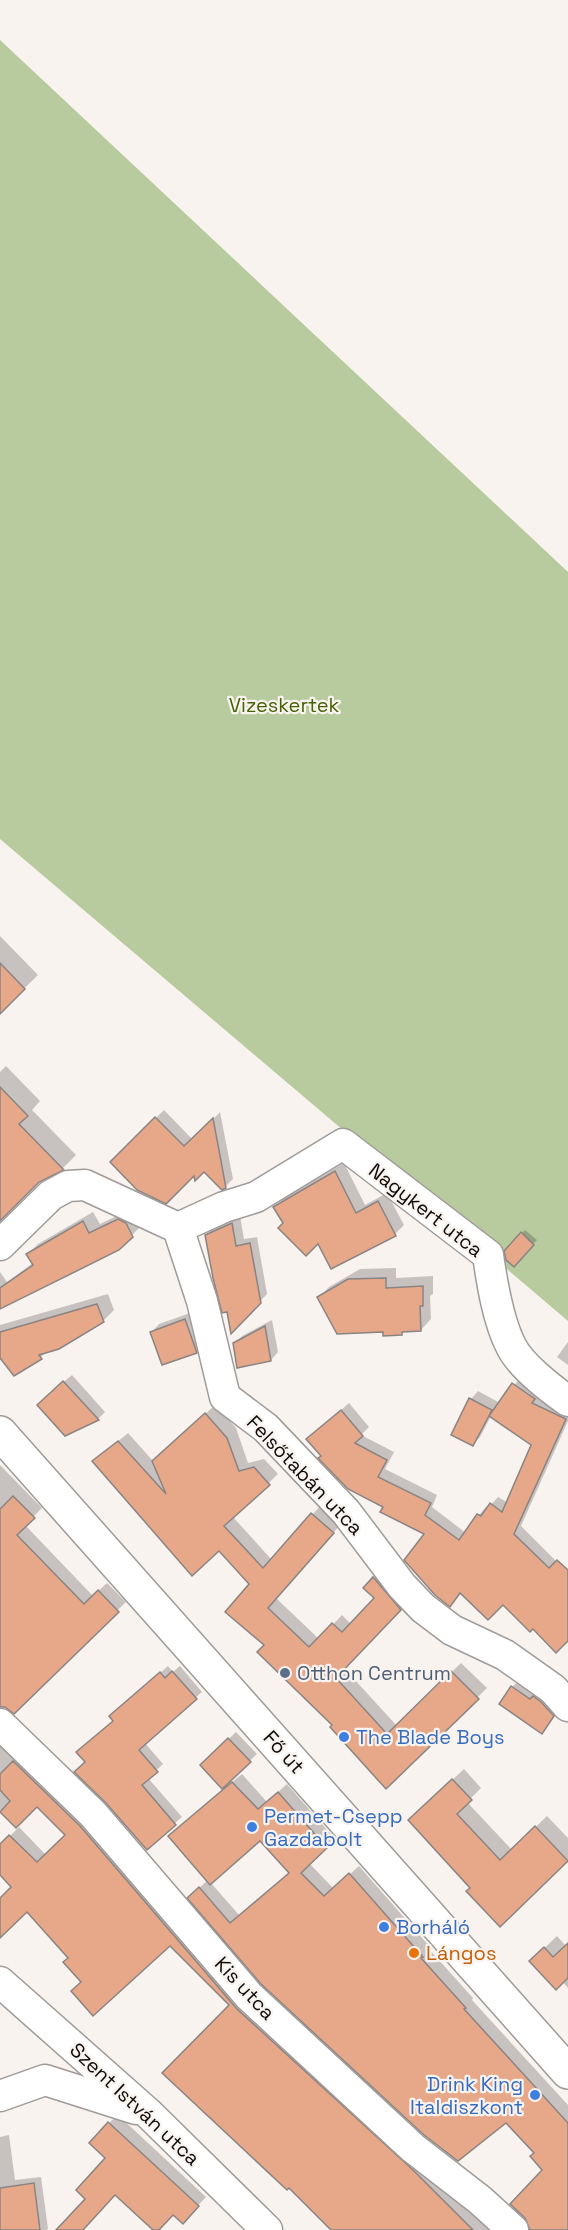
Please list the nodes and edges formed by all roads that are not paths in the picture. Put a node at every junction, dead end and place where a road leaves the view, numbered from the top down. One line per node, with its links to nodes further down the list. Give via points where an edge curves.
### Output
1 (178, 1228): 2 (street, via 85,1185 68,1186 51,1195); 3 (street, Nagykert utca, via 256,1197 343,1144 488,1255 494,1295 511,1347 543,1383); 5 (street, Felsőtabán utca, via 202,1300 225,1397 266,1428 346,1512 423,1608 452,1630 505,1655 553,1689)
2 (0, 1245)
3 (568, 1401)
4 (0, 1433): 8 (main road, Fő út)
5 (568, 1706)
6 (0, 1724): 12 (street, Kis utca, via 93,1814 249,1996 413,2148 480,2199)
7 (0, 1982): 10 (street, Szent István utca)
8 (568, 2072)
9 (0, 2096): 10 (street, via 45,2080)
10 (148, 2113): 11 (street, Szent István utca)
11 (267, 2230)
12 (513, 2230)

